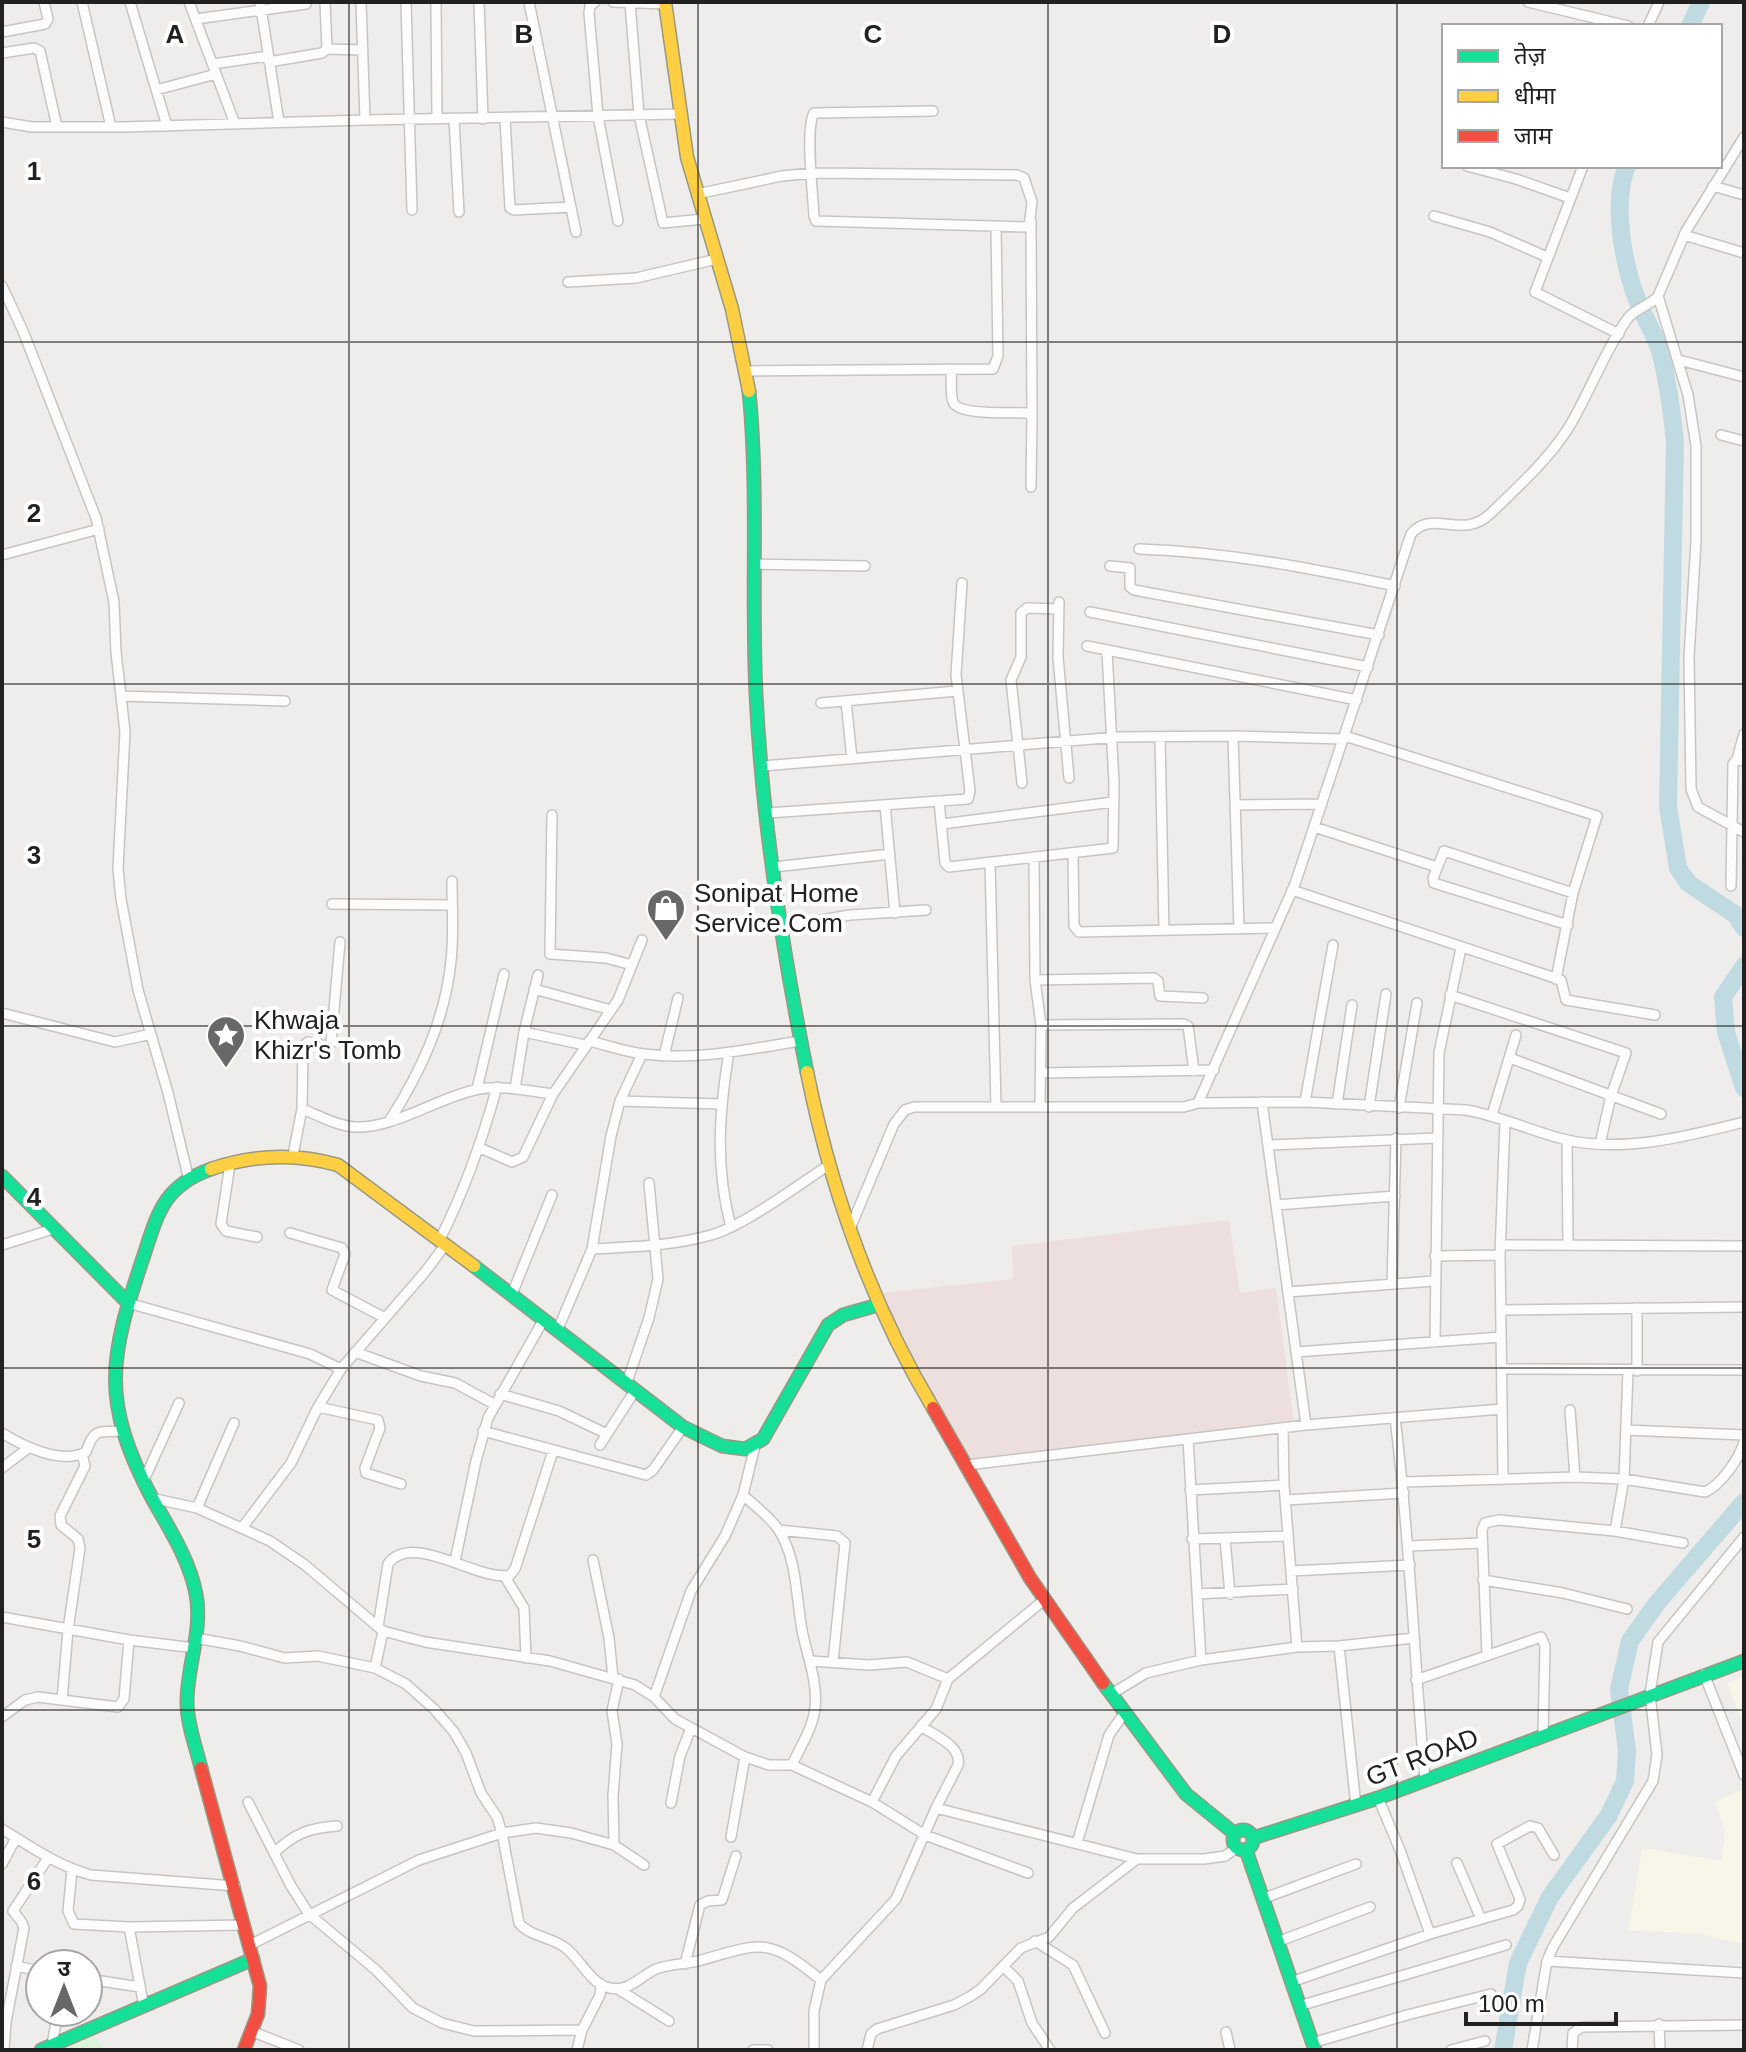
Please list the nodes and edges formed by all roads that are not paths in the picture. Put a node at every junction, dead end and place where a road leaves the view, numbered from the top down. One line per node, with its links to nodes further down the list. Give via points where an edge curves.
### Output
1 (44, 2): 22 (street, via 45,24)
2 (82, 2): 45 (street)
3 (130, 2): 28 (street)
4 (189, 2): 19 (street)
5 (325, 2): 23 (street)
6 (361, 2): 24 (street)
7 (406, 2): 34 (street)
8 (436, 2): 35 (street)
9 (479, 2): 37 (street)
10 (529, 2): 33 (street)
11 (595, 2): 32 (street, via 589,13)
12 (613, 2): 15 (street)
13 (1528, 2): 20 (street)
14 (1659, 2): 21 (street)
15 (630, 3): 16 (street); 31 (street)
16 (665, 3): 30 (street)
17 (306, 4): 18 (street)
18 (260, 6): 19 (street); 26 (street)
19 (196, 19): 27 (street)
20 (1620, 24)
21 (1649, 24)
22 (2, 32)
23 (327, 49): 24 (street); 26 (street)
24 (363, 50): 39 (street)
25 (2, 53): 44 (street, via 40,51)
26 (268, 59): 27 (street); 41 (street)
27 (214, 69): 28 (street); 42 (street)
28 (156, 90): 43 (street)
29 (933, 111): 49 (street, via 814,113)
30 (681, 114): 31 (street); 51 (street)
31 (639, 115): 32 (street); 58 (street, via 663,223)
32 (598, 116): 33 (street); 59 (street)
33 (551, 118): 38 (street); 54 (street)
34 (408, 119): 35 (street); 39 (street); 55 (street)
35 (437, 119): 36 (street)
36 (454, 119): 37 (street); 56 (street)
37 (483, 119): 38 (street)
38 (505, 119): 54 (street, via 510,208)
39 (365, 120): 41 (street)
40 (2, 122): 44 (street)
41 (279, 122): 42 (street)
42 (235, 124): 43 (street)
43 (167, 126): 45 (street)
44 (57, 127): 45 (street)
45 (111, 127)
46 (1744, 137): 50 (street)
47 (1475, 168): 53 (street)
48 (1582, 168): 53 (street)
49 (812, 173): 51 (street); 60 (street, via 1020,175 1029,189); 61 (street, via 818,223)
50 (1713, 186): 52 (street); 63 (street)
51 (697, 194): 58 (street)
52 (1744, 195)
53 (1570, 198): 65 (street)
54 (571, 207): 62 (street)
55 (412, 210)
56 (459, 212)
57 (1434, 216): 65 (street)
58 (704, 219): 66 (street)
59 (618, 221)
60 (1031, 221): 61 (street, via 1027,227); 75 (street)
61 (996, 228): 72 (street, via 996,365 990,370)
62 (576, 232)
63 (1684, 235): 64 (street); 69 (street)
64 (1744, 253)
65 (1547, 257): 70 (street, via 1536,295)
66 (717, 259): 67 (street, via 636,278); 73 (street)
67 (568, 282)
68 (2, 286): 79 (street)
69 (1655, 300): 70 (street, via 1632,314); 71 (street)
70 (1619, 334): 86 (street, via 1553,448 1482,521 1462,527 1430,522 1416,528)
71 (1679, 360): 74 (street); 119 (street, via 1696,446 1691,789 1698,807)
72 (951, 370): 73 (street); 75 (street, via 957,408)
73 (746, 371): 82 (street, via 756,449)
74 (1744, 377)
75 (1032, 417): 78 (street)
76 (1721, 435): 77 (street)
77 (1744, 441)
78 (1031, 487)
79 (99, 529): 81 (street); 93 (street, via 114,602)
80 (1139, 549): 86 (street, via 1272,560)
81 (2, 555)
82 (755, 564): 83 (street); 108 (street)
83 (865, 566)
84 (1110, 566): 88 (street, via 1130,568 1134,590)
85 (962, 583): 92 (street)
86 (1395, 586): 88 (street)
87 (1090, 612): 91 (street)
88 (1379, 635): 91 (street)
89 (1087, 646): 90 (street)
90 (1107, 651): 94 (street); 101 (street)
91 (1368, 667): 94 (street)
92 (957, 691): 96 (street); 105 (street)
93 (121, 696): 95 (street); 162 (street, via 125,732 119,884)
94 (1357, 700): 102 (street)
95 (285, 701)
96 (846, 701): 97 (street); 106 (street)
97 (821, 703)
98 (1744, 734): 107 (street)
99 (1233, 736): 100 (street); 102 (street); 115 (street)
100 (1160, 737): 101 (street); 140 (street)
101 (1111, 738): 103 (street); 112 (street)
102 (1344, 738): 113 (street); 131 (street, via 1596,815)
103 (1065, 742): 104 (street); 104 (street, via 1059,606 1027,608 1021,613 1021,657 1011,680); 109 (street)
104 (1016, 746): 105 (street); 110 (street)
105 (964, 750): 106 (street); 111 (street, via 969,797)
106 (852, 759): 108 (street)
107 (1740, 760): 119 (street, via 1733,764)
108 (762, 766): 116 (street)
109 (1069, 778)
110 (1022, 783)
111 (939, 801): 114 (street); 118 (street)
112 (1113, 802): 118 (street); 122 (street, via 1113,848)
113 (1322, 804): 115 (street); 120 (street)
114 (885, 805): 116 (street); 123 (street)
115 (1235, 805): 138 (street)
116 (768, 813): 126 (street)
117 (552, 815): 145 (street, via 550,954)
118 (942, 824): 125 (street, via 947,865)
119 (1732, 826): 121 (street); 129 (street)
120 (1314, 827): 127 (street); 130 (street)
121 (1744, 832)
122 (1073, 853): 124 (street); 140 (street, via 1075,930)
123 (890, 854): 126 (street); 135 (street)
124 (1034, 857): 125 (street); 149 (street)
125 (990, 862): 184 (street)
126 (774, 867): 137 (street)
127 (1437, 867): 131 (street, via 1444,851); 136 (street, via 1434,883)
128 (452, 881): 133 (street)
129 (1731, 886)
130 (1292, 890): 139 (street); 144 (street)
131 (1573, 893): 136 (street)
132 (332, 904): 133 (street)
133 (452, 905): 192 (street, via 451,963 432,1044)
134 (926, 910): 135 (street)
135 (895, 913): 137 (street)
136 (1568, 925): 148 (street)
137 (781, 927): 164 (street)
138 (1239, 928): 139 (street); 140 (street)
139 (1275, 928): 170 (street)
140 (1164, 930)
141 (642, 940): 145 (street)
142 (340, 942): 188 (street, via 331,1043 304,1044)
143 (1333, 945): 180 (street)
144 (1461, 948): 148 (street); 152 (street)
145 (632, 965): 157 (street)
146 (504, 974): 174 (street)
147 (538, 975): 150 (street)
148 (1556, 979): 159 (street, via 1564,982 1566,1000)
149 (1035, 980): 154 (street, via 1154,978 1160,996); 160 (street)
150 (534, 989): 157 (street); 161 (street)
151 (1386, 994): 186 (street)
152 (1450, 995): 177 (street, via 1624,1052); 189 (street, via 1439,1053)
153 (678, 998): 168 (street)
154 (1203, 998)
155 (1417, 1003): 187 (street)
156 (1352, 1005): 183 (street)
157 (611, 1010): 165 (street)
158 (2, 1013): 162 (street, via 115,1042)
159 (1655, 1015)
160 (1041, 1025): 171 (street, via 1184,1024); 172 (street)
161 (524, 1032): 165 (street); 175 (street)
162 (151, 1034): 205 (street)
163 (1516, 1035): 169 (street)
164 (800, 1041): 166 (street); 203 (street)
165 (587, 1043): 167 (street); 176 (street)
166 (729, 1052): 168 (street); 182 (street)
167 (642, 1054): 168 (street); 178 (street)
168 (664, 1056)
169 (1510, 1058): 177 (street); 191 (street)
170 (1214, 1070): 171 (street); 181 (street)
171 (1194, 1071): 172 (street)
172 (1041, 1073): 185 (street)
173 (497, 1087): 174 (street); 175 (street); 200 (street)
174 (477, 1089): 192 (street)
175 (515, 1089): 176 (street)
176 (553, 1094): 200 (street, via 519,1160)
177 (1611, 1096): 190 (street); 198 (street)
178 (620, 1101): 182 (street); 220 (street)
179 (1262, 1102): 180 (street); 181 (street); 199 (street)
180 (1305, 1102): 183 (street)
181 (1198, 1103): 185 (street)
182 (720, 1104): 210 (street, via 722,1192)
183 (1337, 1104): 186 (street)
184 (996, 1106): 185 (street); 212 (street, via 905,1110 894,1124)
185 (1040, 1106)
186 (1369, 1107): 187 (street)
187 (1399, 1108): 189 (street)
188 (302, 1109): 192 (street, via 352,1127); 201 (street)
189 (1437, 1109): 191 (street); 196 (street)
190 (1661, 1114)
191 (1492, 1115): 193 (street)
192 (390, 1120)
193 (1505, 1121): 197 (street); 221 (street)
194 (1744, 1122): 198 (street, via 1674,1139)
195 (1396, 1138): 196 (street); 199 (street); 208 (street)
196 (1437, 1138): 222 (street)
197 (1567, 1140): 198 (street); 218 (street)
198 (1600, 1144)
199 (1269, 1145): 209 (street)
200 (480, 1148): 215 (street)
201 (293, 1155): 202 (street); 215 (street, via 338,1165)
202 (230, 1164): 205 (street); 214 (street, via 221,1224 226,1231)
203 (829, 1165): 210 (street); 212 (street)
204 (2, 1176): 211 (street)
205 (189, 1180): 227 (street, via 159,1211)
206 (649, 1183): 217 (street)
207 (552, 1195): 226 (street)
208 (1395, 1196): 209 (street); 224 (street)
209 (1276, 1205): 225 (street)
210 (731, 1227): 217 (street)
211 (53, 1229): 216 (street); 227 (street)
212 (849, 1231): 228 (street)
213 (290, 1233): 232 (street, via 342,1248 344,1259 332,1290)
214 (257, 1237)
215 (443, 1242): 226 (street); 232 (street)
216 (2, 1245)
217 (656, 1245): 220 (street); 243 (street, via 656,1291)
218 (1568, 1245): 219 (street); 221 (street)
219 (1744, 1246)
220 (592, 1249): 234 (street)
221 (1500, 1250): 222 (street); 231 (street)
222 (1435, 1256): 223 (street)
223 (1434, 1281): 224 (street); 236 (street)
224 (1392, 1284): 225 (street)
225 (1288, 1292): 238 (street)
226 (512, 1294): 233 (street)
227 (128, 1303): 239 (street, via 310,1354); 256 (street, via 115,1374)
228 (878, 1305): 264 (street, via 828,1325 771,1429); 268 (street)
229 (1744, 1307): 230 (street)
230 (1637, 1308): 231 (street); 242 (street)
231 (1501, 1310): 235 (street)
232 (385, 1318): 237 (street)
233 (544, 1319): 234 (street); 244 (street)
234 (558, 1329): 243 (street)
235 (1501, 1337): 236 (street); 240 (street)
236 (1435, 1340): 238 (street)
237 (355, 1352): 239 (street); 246 (street, via 455,1383)
238 (1296, 1352): 252 (street)
239 (341, 1369): 247 (street)
240 (1503, 1369): 242 (street); 248 (street)
241 (1744, 1370): 242 (street)
242 (1633, 1371): 255 (street)
243 (632, 1386): 253 (street); 259 (street)
244 (500, 1394): 246 (street); 259 (street, via 559,1411)
245 (179, 1403): 273 (street)
246 (494, 1404): 257 (street)
247 (318, 1407): 275 (street, via 378,1420 366,1473); 283 (street, via 291,1463)
248 (1502, 1409): 250 (street); 271 (street)
249 (1570, 1410): 270 (street)
250 (1395, 1418): 252 (street); 274 (street)
251 (234, 1423): 282 (street)
252 (1306, 1425): 254 (street)
253 (683, 1427): 264 (street, via 722,1446); 266 (street, via 646,1475)
254 (1283, 1428): 261 (street); 276 (street)
255 (1626, 1430): 260 (street); 272 (street)
256 (122, 1431): 267 (street, via 92,1435); 273 (street)
257 (483, 1431): 266 (street); 294 (street)
258 (2, 1433): 265 (street)
259 (607, 1434): 263 (street)
260 (1744, 1435)
261 (1188, 1439): 268 (street); 277 (street)
262 (1744, 1442): 272 (street, via 1709,1491)
263 (600, 1445)
264 (755, 1446): 279 (street)
265 (27, 1449): 267 (street); 269 (street)
266 (553, 1451): 297 (street, via 515,1569)
267 (82, 1454): 306 (street, via 85,1466 60,1516 80,1548)
268 (967, 1465): 302 (street)
269 (2, 1468)
270 (1575, 1477): 271 (street); 272 (street)
271 (1503, 1478): 274 (street)
272 (1624, 1479): 285 (street)
273 (144, 1480): 280 (street)
274 (1403, 1482): 278 (street)
275 (401, 1484)
276 (1284, 1485): 277 (street); 281 (street)
277 (1190, 1490): 288 (street)
278 (1404, 1493): 281 (street); 292 (street)
279 (743, 1495): 284 (street); 325 (street, via 691,1591)
280 (151, 1498): 282 (street); 309 (street, via 194,1586)
281 (1286, 1500): 286 (street)
282 (197, 1508): 283 (street)
283 (242, 1528): 305 (street, via 290,1554)
284 (779, 1530): 315 (street, via 794,1571); 317 (street, via 837,1536 845,1543)
285 (1615, 1531): 290 (street, via 1499,1520 1485,1523); 291 (street)
286 (1288, 1536): 289 (street); 296 (street)
287 (1744, 1537): 324 (street, via 1658,1642)
288 (1192, 1539): 289 (street); 300 (street)
289 (1225, 1539): 301 (street)
290 (1482, 1543): 292 (street); 298 (street)
291 (1683, 1543)
292 (1409, 1546): 295 (street)
293 (593, 1560): 320 (street)
294 (455, 1561): 297 (street); 305 (street, via 417,1554 392,1559)
295 (1410, 1565): 296 (street); 307 (street)
296 (1291, 1571): 299 (street)
297 (505, 1577): 313 (street, via 524,1608)
298 (1483, 1580): 303 (street); 312 (street)
299 (1293, 1589): 301 (street); 311 (street)
300 (1197, 1594): 301 (street); 314 (street)
301 (1230, 1594)
302 (1044, 1600): 321 (street); 323 (street)
303 (1627, 1609)
304 (2, 1617): 306 (street)
305 (381, 1629): 313 (street, via 425,1642); 318 (street)
306 (68, 1630): 308 (street); 326 (street)
307 (1414, 1638): 310 (street); 322 (street)
308 (129, 1640): 309 (street); 326 (street, via 122,1704 114,1708)
309 (196, 1643): 318 (street, via 240,1646 285,1658 318,1656); 362 (street, via 187,1688 188,1718)
310 (1339, 1646): 311 (street); 340 (street)
311 (1297, 1647): 314 (street)
312 (1487, 1655): 322 (street); 331 (street, via 1537,1637 1544,1640)
313 (526, 1658): 320 (street)
314 (1201, 1660): 323 (street, via 1146,1673)
315 (811, 1661): 317 (street); 333 (street, via 813,1722)
316 (1744, 1661): 319 (street, GT ROAD)
317 (833, 1662): 321 (street, via 907,1662)
318 (375, 1668): 344 (street, via 406,1684 454,1732)
319 (1704, 1674): 324 (street, GT ROAD); 334 (street)
320 (616, 1678): 325 (street); 350 (street)
321 (948, 1679): 329 (street, via 936,1709)
322 (1416, 1680): 335 (street)
323 (1113, 1693): 327 (street)
324 (1645, 1696): 331 (street, GT ROAD); 375 (street, via 1657,1755 1653,1781)
325 (654, 1697): 330 (street)
326 (62, 1700): 328 (street, via 32,1697)
327 (1125, 1712): 348 (street, via 1109,1735); 349 (street, via 1186,1794)
328 (2, 1717)
329 (921, 1726): 338 (street, via 896,1756); 341 (street, via 956,1750 960,1759)
330 (691, 1728): 332 (street); 339 (street)
331 (1543, 1735): 335 (street, GT ROAD)
332 (745, 1757): 333 (street); 346 (street)
333 (792, 1765): 338 (street)
334 (1744, 1775)
335 (1425, 1779): 336 (street, GT ROAD)
336 (1378, 1798): 340 (street, GT ROAD); 369 (street)
337 (248, 1802): 351 (street)
338 (872, 1802): 345 (street)
339 (671, 1803)
340 (1356, 1806): 349 (street, GT ROAD)
341 (936, 1808): 345 (street); 348 (street)
342 (337, 1826): 351 (street, via 303,1831)
343 (2, 1829): 347 (street)
344 (502, 1833): 350 (street, via 549,1828); 365 (street, via 419,1860); 384 (street, via 519,1923 569,1950)
345 (925, 1835): 361 (street); 381 (street, via 896,1899)
346 (731, 1837)
347 (16, 1838): 354 (street); 357 (street)
348 (1077, 1843): 355 (street)
349 (1243, 1843): 355 (street, via 1225,1856); 363 (street)
350 (614, 1845): 359 (street)
351 (275, 1852): 365 (street)
352 (1554, 1855): 366 (street, via 1533,1825 1498,1842 1519,1903 1513,1910)
353 (736, 1856): 376 (street, via 722,1900 700,1905)
354 (48, 1858): 360 (street); 377 (street, via 13,1911 24,1928)
355 (1137, 1859): 370 (street, via 1073,1908 1049,1937)
356 (1457, 1863): 366 (street)
357 (2, 1864)
358 (1356, 1864): 363 (street)
359 (644, 1865)
360 (72, 1870): 362 (street); 368 (street, via 71,1921 80,1926)
361 (1028, 1873)
362 (235, 1886): 367 (street)
363 (1262, 1899): 371 (street)
364 (1370, 1907): 371 (street)
365 (309, 1914): 372 (street); 394 (street, via 426,2016 474,2031)
366 (1481, 1919): 369 (street)
367 (244, 1925): 368 (street); 372 (street)
368 (129, 1927): 385 (street)
369 (1430, 1934): 383 (street)
370 (1035, 1941): 378 (street); 397 (street, via 1073,1965)
371 (1277, 1942): 383 (street)
372 (250, 1945): 374 (street)
373 (1506, 1945): 388 (street)
374 (253, 1959): 389 (street); 395 (street, via 260,1998)
375 (1547, 1961): 380 (street); 413 (street)
376 (685, 1964): 381 (street, via 765,1947 791,1955); 386 (street, via 661,1967)
377 (16, 1966): 379 (street); 402 (street)
378 (1004, 1967): 409 (street, via 954,2005 877,2029); 410 (street, via 1018,1981 1032,2023)
379 (24, 1968)
380 (1744, 1973)
381 (821, 1980): 408 (street)
382 (104, 1981): 385 (street)
383 (1291, 1982): 388 (street)
384 (601, 1984): 386 (street); 394 (street)
385 (140, 1987): 389 (street)
386 (618, 1989): 390 (street)
387 (1491, 1994): 401 (street)
388 (1299, 2006): 401 (street)
389 (144, 2007): 400 (street)
390 (669, 2021)
391 (1659, 2024): 392 (street); 414 (street, via 1582,2027 1573,2033); 415 (street)
392 (1744, 2025)
393 (53, 2028): 400 (street)
394 (582, 2030): 405 (street)
395 (251, 2031): 399 (street); 403 (street)
396 (1226, 2032): 411 (street)
397 (1105, 2033)
398 (1485, 2041): 412 (street)
399 (278, 2046): 404 (street)
400 (46, 2047)
401 (1313, 2047)
402 (4, 2050)
403 (244, 2050)
404 (299, 2050)
405 (577, 2050)
406 (753, 2050): 407 (street)
407 (768, 2050)
408 (814, 2050)
409 (867, 2050)
410 (1050, 2050)
411 (1230, 2050)
412 (1451, 2050)
413 (1532, 2050)
414 (1572, 2050)
415 (1660, 2050)

